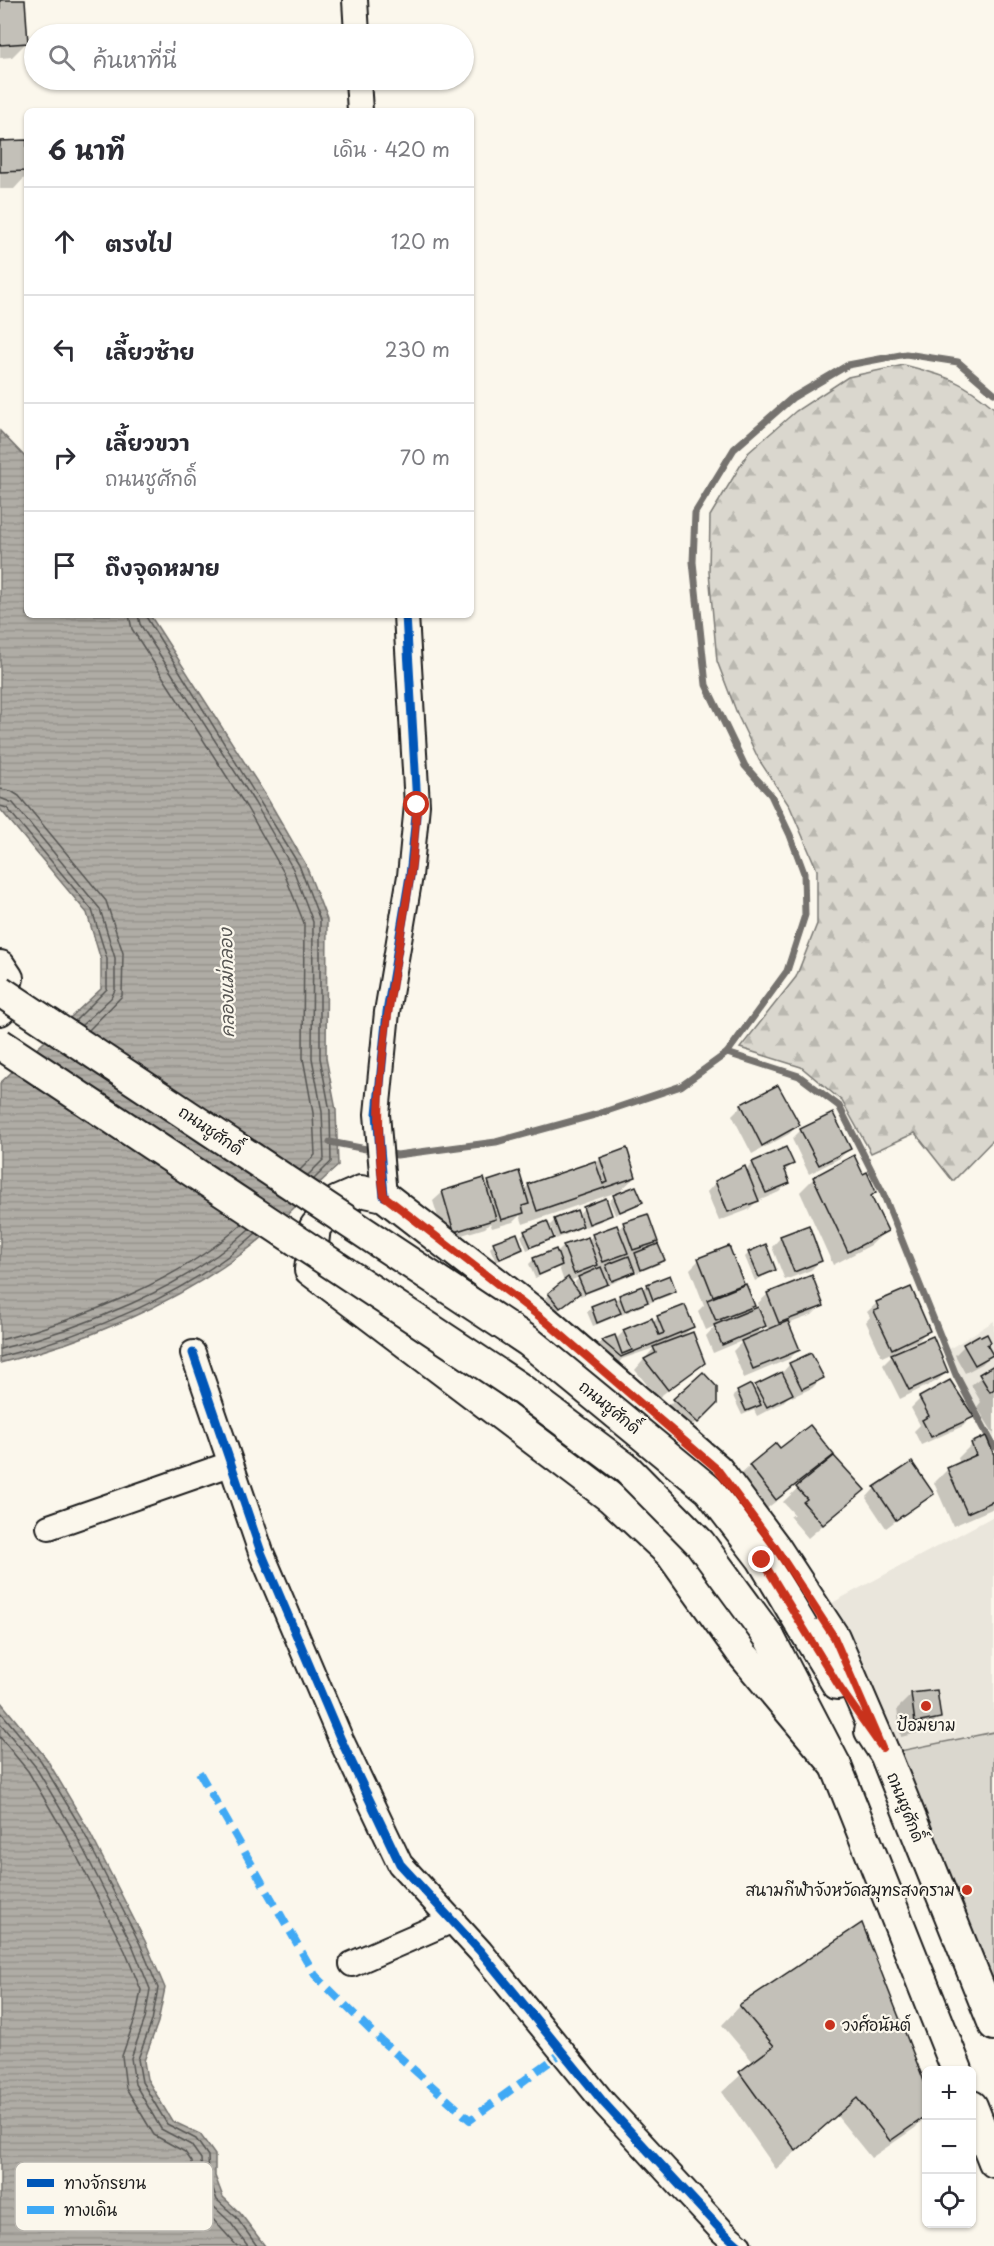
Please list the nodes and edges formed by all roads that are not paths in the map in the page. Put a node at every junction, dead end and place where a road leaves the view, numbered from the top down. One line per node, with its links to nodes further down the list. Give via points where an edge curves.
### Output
1 (356, 0): 2 (street)
2 (357, 24)
3 (359, 90): 4 (street)
4 (360, 108)
5 (406, 618): 10 (street, via 417,805 410,876 387,1012 377,1114)
6 (0, 966): 8 (main road, via 8,978)
7 (0, 991): 14 (main road, ถนนชูศักดิ์, bridge, via 528,1341 709,1490 762,1560 840,1688)
8 (0, 1010)
9 (0, 1044): 15 (main road, bridge, via 518,1387 627,1469 700,1543 769,1637)
10 (382, 1184): 14 (main road, via 717,1469 775,1547 834,1637); 15 (main road, via 338,1201 315,1227 310,1270 612,1498 670,1554 744,1656)
11 (193, 1353): 12 (street)
12 (230, 1464): 13 (street); 16 (street, via 261,1552 341,1740 400,1864)
13 (48, 1527)
14 (882, 1748): 18 (main road, ถนนชูศักดิ์)
15 (836, 1766): 19 (main road)
16 (453, 1920): 17 (street); 22 (street, via 604,2103)
17 (352, 1964)
18 (994, 2025)
19 (955, 2066)
20 (976, 2116): 21 (main road)
21 (994, 2162)
22 (739, 2246)

